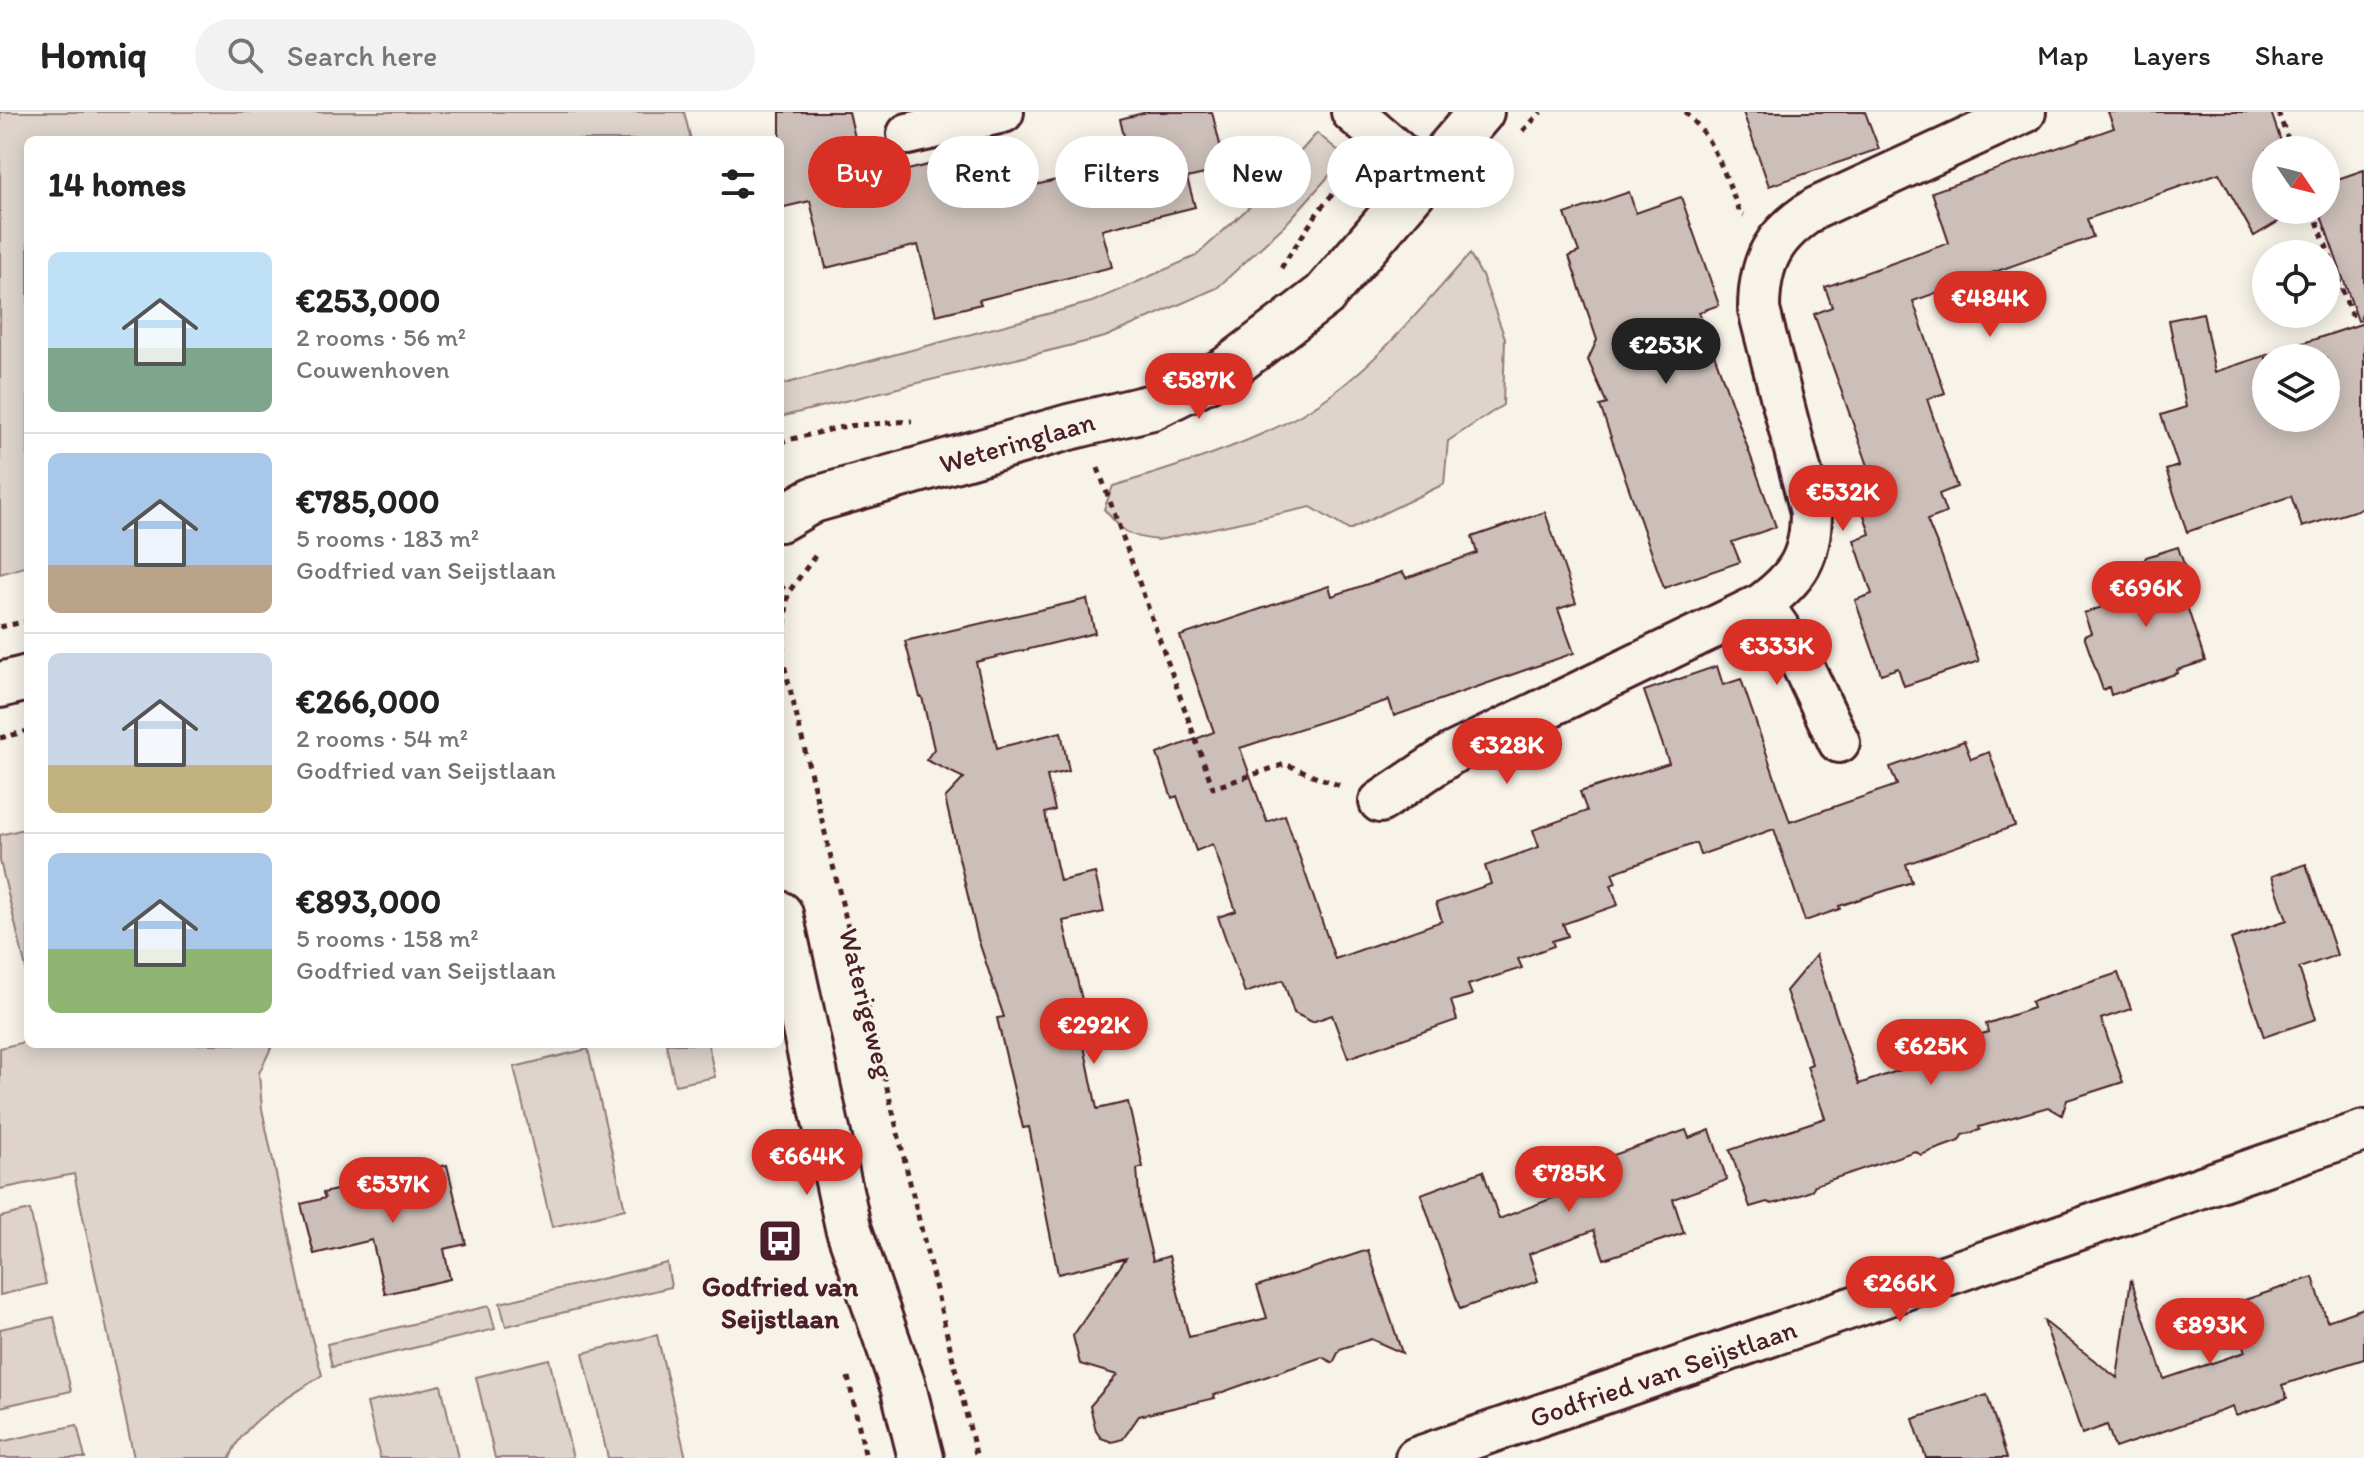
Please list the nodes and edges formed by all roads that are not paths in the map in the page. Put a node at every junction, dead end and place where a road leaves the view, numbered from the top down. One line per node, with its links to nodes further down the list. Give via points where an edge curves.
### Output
1 (1003, 112): 4 (street)
2 (1481, 112): 5 (street, Weteringlaan)
3 (2025, 112): 8 (street, via 1816,208 1777,239 1759,280 1759,310 1811,512 1811,539 1801,566)
4 (908, 134)
5 (1460, 136)
6 (1397, 208): 7 (street, Weteringlaan, via 1324,295 1226,370 1152,407 813,500)
7 (784, 517)
8 (1762, 604): 11 (street, via 1798,656); 12 (street, via 1451,754)
9 (24, 679): 10 (street)
10 (0, 685)
11 (1839, 742)
12 (1380, 802)
13 (784, 932): 15 (street, via 848,1227 903,1386)
14 (2364, 1131): 16 (street, Godfried van Seijstlaan)
15 (921, 1458)
16 (1416, 1458)

